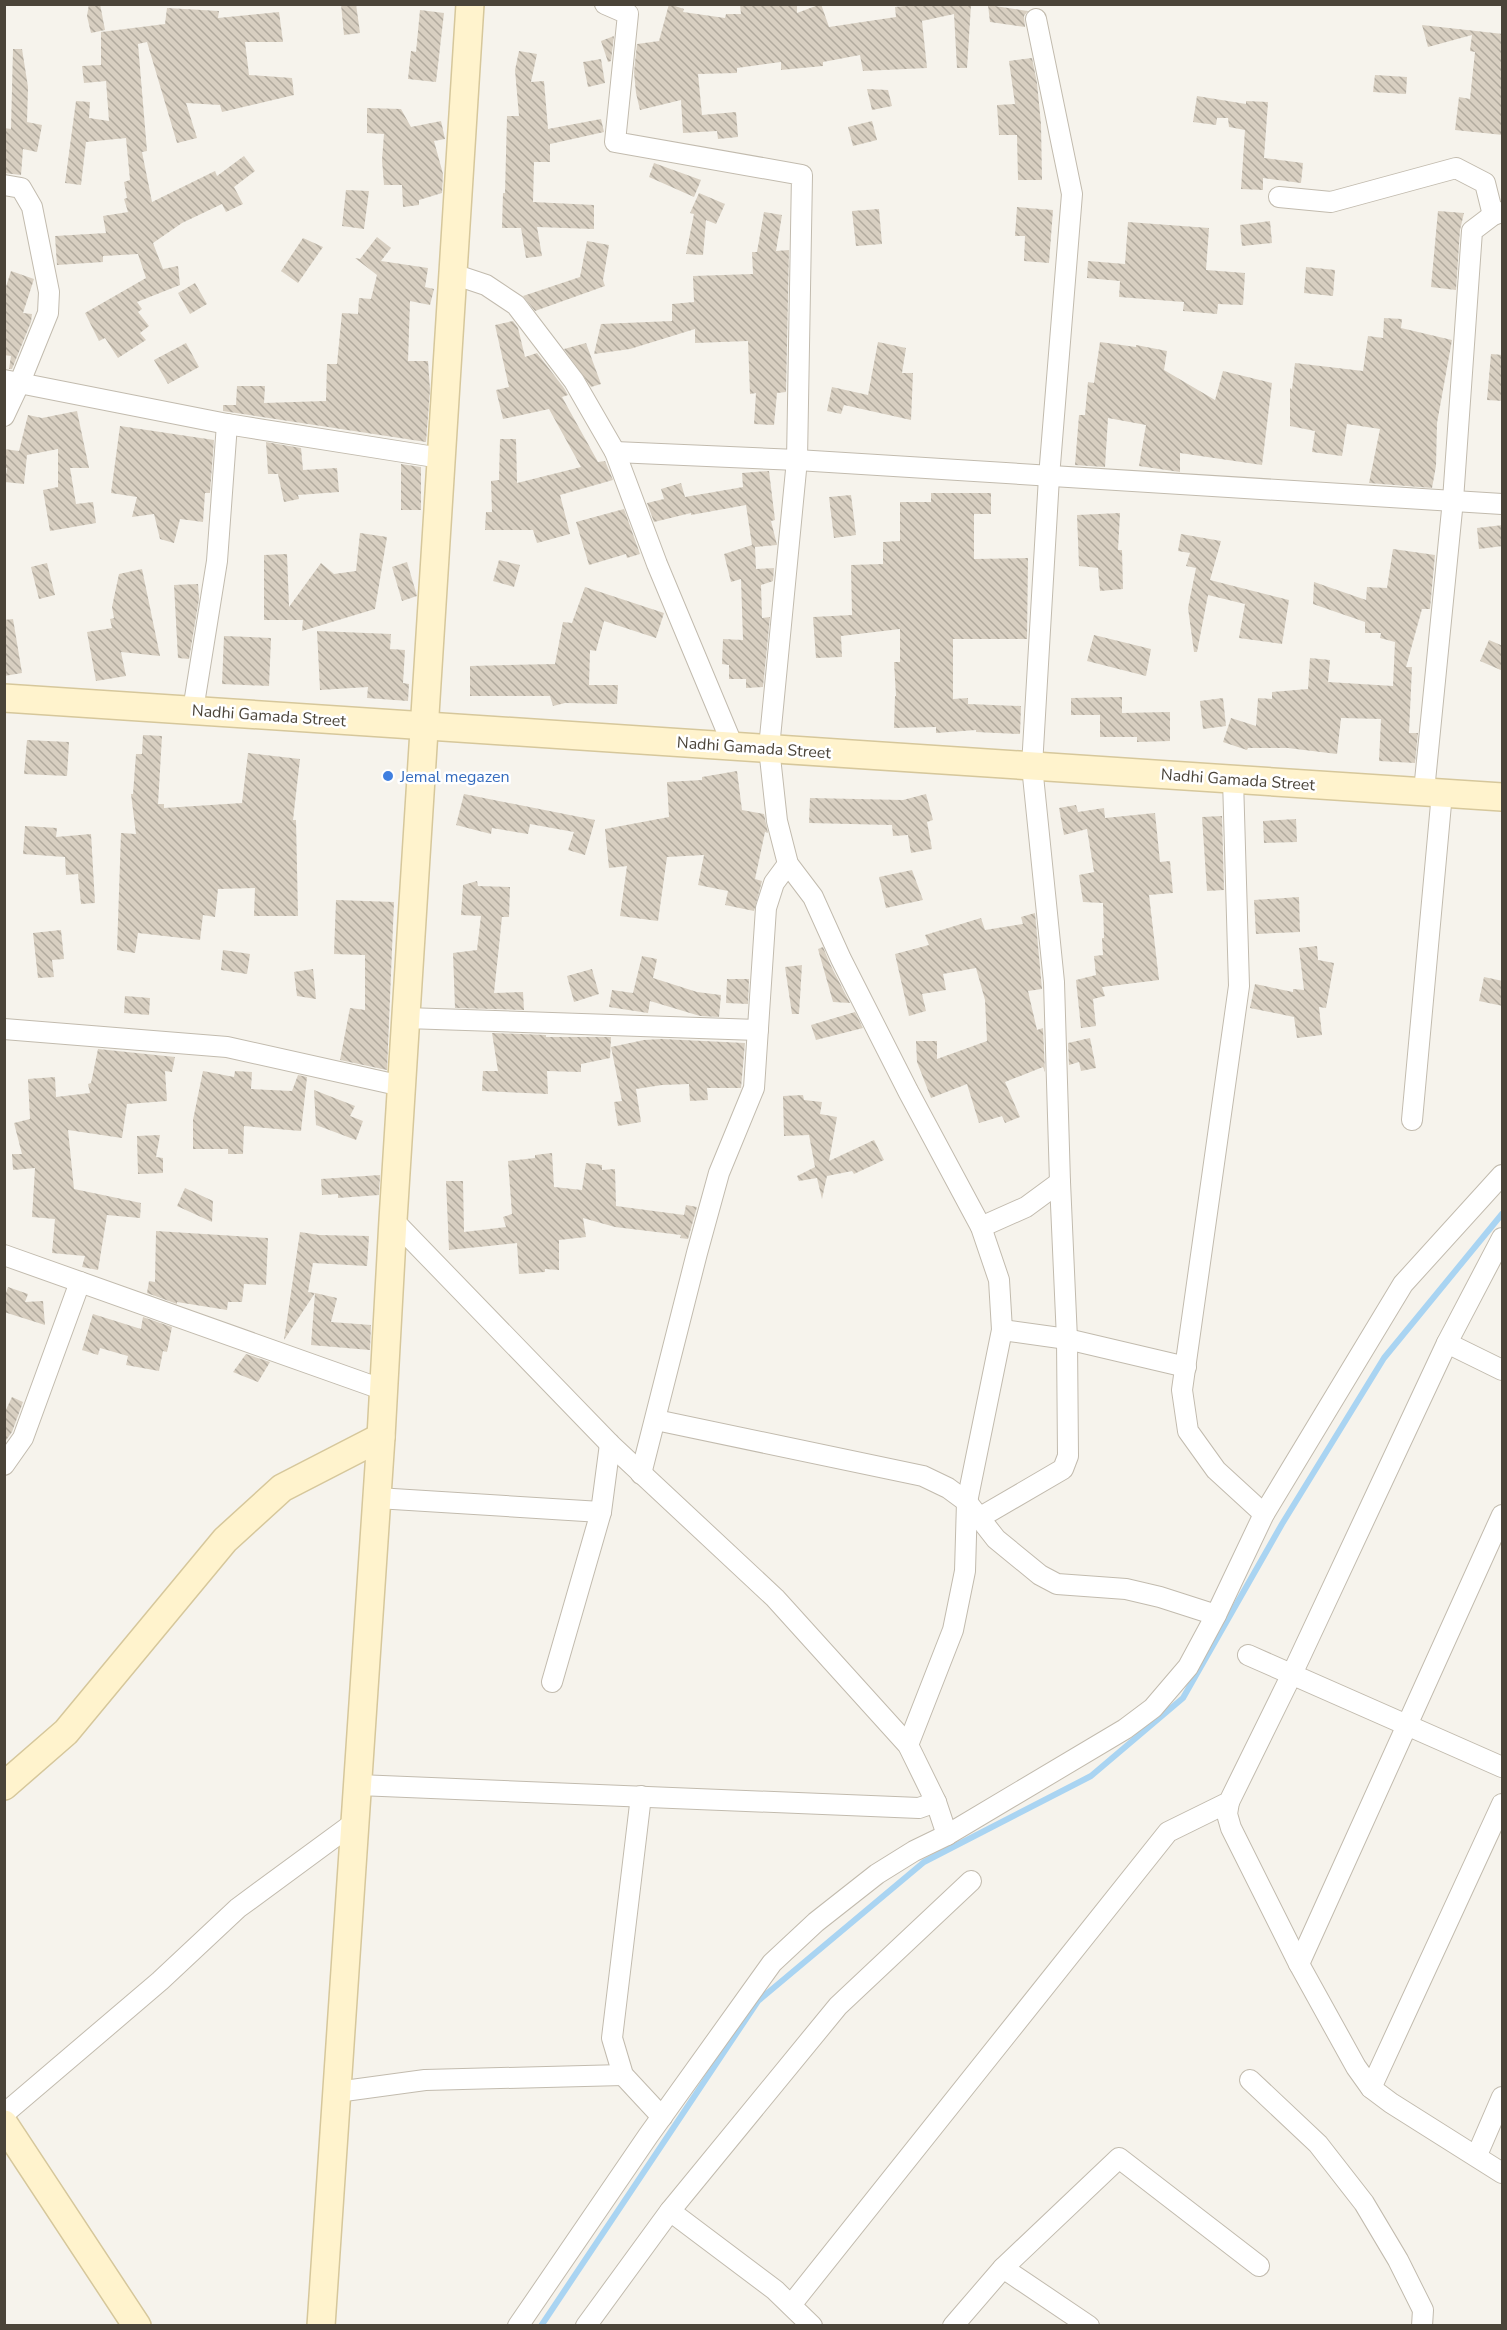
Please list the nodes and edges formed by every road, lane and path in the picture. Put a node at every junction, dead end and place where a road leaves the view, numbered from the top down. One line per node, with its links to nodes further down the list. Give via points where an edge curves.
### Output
1 (470, 4): 7 (street)
2 (605, 4): 13 (street, via 628,14 615,142 802,175)
3 (1036, 19): 14 (street, via 1072,194)
4 (4, 185): 8 (street, via 21,189 32,207 49,292 48,313)
5 (1280, 197): 6 (street, via 1331,201 1455,168 1485,183)
6 (1498, 214): 15 (street, via 1472,231)
7 (453, 274): 11 (street, via 486,285 516,305 574,381); 12 (street)
8 (12, 381): 9 (street); 10 (street)
9 (4, 416)
10 (227, 424): 12 (street); 18 (street, via 217,561)
11 (615, 452): 13 (street); 20 (street)
12 (441, 458): 19 (street)
13 (797, 460): 14 (street); 21 (street)
14 (1048, 477): 15 (street); 22 (street)
15 (1453, 500): 16 (street); 24 (street)
16 (1503, 504)
17 (4, 698): 18 (street, Nadhi Gamada Street)
18 (193, 710): 19 (street, Nadhi Gamada Street)
19 (424, 725): 20 (street, Nadhi Gamada Street); 27 (street)
20 (733, 746): 21 (street, Nadhi Gamada Street)
21 (769, 748): 22 (street, Nadhi Gamada Street); 26 (street, via 777,821)
22 (1032, 766): 23 (street, Nadhi Gamada Street); 33 (street, via 1054,982)
23 (1233, 779): 24 (street, Nadhi Gamada Street); 42 (street, via 1239,986)
24 (1433, 792): 25 (street, Nadhi Gamada Street); 31 (street)
25 (1503, 797)
26 (788, 864): 29 (street, via 774,883 766,908); 35 (street, via 813,897 897,1071)
27 (406, 1018): 29 (street); 30 (street)
28 (4, 1029): 30 (street, via 227,1047)
29 (758, 1030): 45 (street, via 754,1088 719,1173)
30 (402, 1086): 34 (street)
31 (1412, 1120)
32 (1503, 1175): 53 (street, via 1403,1284)
33 (1060, 1182): 35 (street, via 1026,1207); 40 (street)
34 (393, 1220): 44 (street); 47 (street)
35 (981, 1227): 39 (street, via 999,1280)
36 (1503, 1238): 41 (street)
37 (4, 1255): 38 (street)
38 (80, 1282): 44 (street); 48 (street, via 23,1438)
39 (1002, 1330): 40 (street); 51 (street)
40 (1068, 1339): 42 (street); 55 (street, via 1068,1456 1064,1469)
41 (1447, 1343): 43 (street); 58 (street)
42 (1186, 1367): 53 (street, via 1182,1390 1188,1431 1216,1470)
43 (1503, 1370)
44 (384, 1390): 46 (street)
45 (656, 1420): 49 (street); 51 (street, via 923,1476)
46 (381, 1437): 50 (street); 64 (street, via 282,1488 225,1540 66,1732)
47 (610, 1444): 49 (street); 52 (street)
48 (4, 1465)
49 (641, 1474): 61 (street, via 775,1598)
50 (377, 1498): 52 (street); 63 (street)
51 (967, 1502): 55 (street); 61 (street, via 965,1571 953,1630)
52 (601, 1512): 59 (street)
53 (1264, 1514): 56 (street)
54 (1503, 1515): 60 (street)
55 (980, 1518): 56 (street, via 996,1539 1057,1584 1126,1589)
56 (1216, 1615): 70 (street, via 1188,1667 1153,1708 1125,1729)
57 (1248, 1654): 58 (street)
58 (1292, 1674): 60 (street); 67 (street)
59 (552, 1682)
60 (1408, 1725): 62 (street); 72 (street)
61 (908, 1745): 66 (street)
62 (1503, 1767)
63 (358, 1785): 65 (street); 69 (street)
64 (4, 1786)
65 (641, 1796): 66 (street, via 919,1808); 73 (street, via 612,2038)
66 (936, 1802): 70 (street)
67 (1227, 1803): 72 (street, via 1231,1828); 86 (street, via 1168,1832)
68 (1503, 1804): 75 (street)
69 (355, 1822): 76 (street); 78 (street, via 238,1908 160,1981)
70 (947, 1835): 79 (street, via 877,1874 772,1963)
71 (971, 1881): 83 (street, via 838,2006)
72 (1299, 1964): 75 (street)
73 (623, 2075): 76 (street, via 426,2080); 79 (street)
74 (1250, 2080): 94 (street, via 1318,2145 1364,2203 1423,2310)
75 (1371, 2088): 81 (street)
76 (337, 2092): 88 (street)
77 (1503, 2097): 81 (street)
78 (4, 2114)
79 (662, 2117): 89 (street)
80 (4, 2124): 87 (street)
81 (1477, 2155): 82 (street)
82 (1503, 2173)
83 (670, 2211): 86 (street); 90 (street)
84 (1259, 2266): 85 (street, via 1119,2158)
85 (1004, 2268): 92 (street); 93 (street)
86 (791, 2305): 91 (street)
87 (137, 2325)
88 (321, 2325)
89 (518, 2325)
90 (586, 2325)
91 (812, 2325)
92 (953, 2325)
93 (1089, 2325)
94 (1422, 2325)

